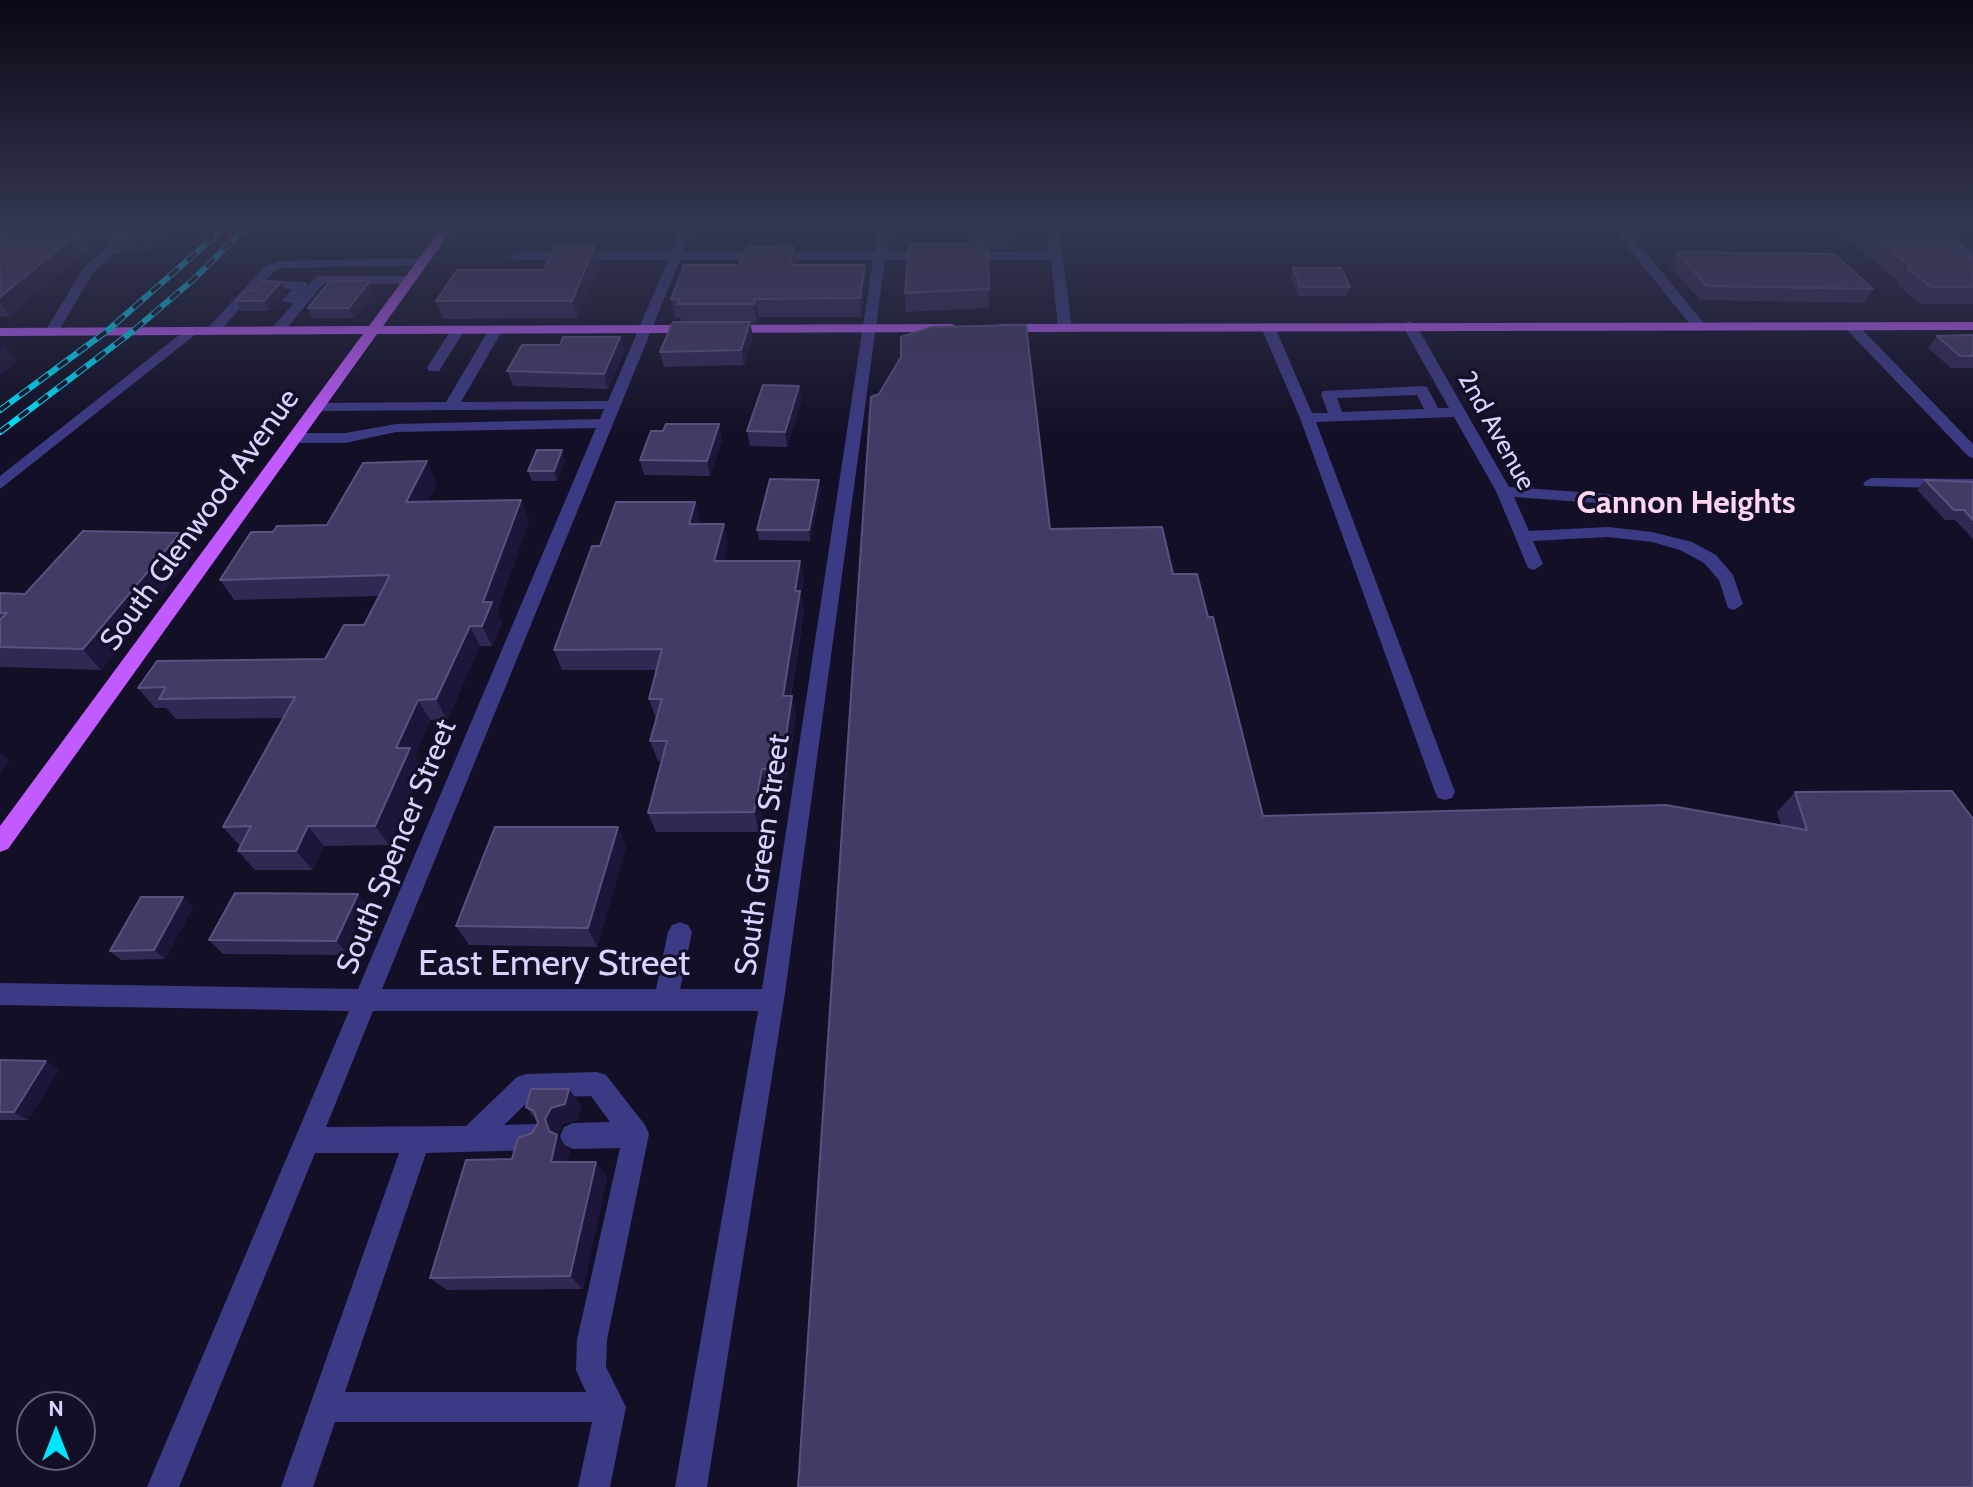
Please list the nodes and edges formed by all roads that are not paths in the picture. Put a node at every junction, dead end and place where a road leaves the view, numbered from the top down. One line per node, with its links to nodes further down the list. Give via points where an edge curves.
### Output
1 (71, 299): 22 (street)
2 (241, 299): 14 (street)
3 (249, 299): 14 (street)
4 (290, 299): 11 (street, via 277,314)
5 (304, 299): 11 (street)
6 (395, 299): 25 (main road, South Glenwood Avenue)
7 (658, 299): 28 (street, South Spencer Street)
8 (874, 299): 21 (street, South Green Street)
9 (1061, 299): 20 (street)
10 (1677, 299): 13 (street)
11 (288, 318): 24 (street)
12 (1409, 325): 13 (main road); 17 (main road); 33 (street, 2nd Avenue)
13 (1698, 325): 15 (main road)
14 (217, 326): 23 (main road); 24 (main road)
15 (1851, 326): 16 (main road); 39 (street)
16 (1973, 326)
17 (1268, 327): 20 (main road); 37 (street)
18 (960, 328): 21 (main road)
19 (990, 328): 20 (main road)
20 (1065, 328)
21 (870, 329): 28 (main road); 54 (street, South Green Street)
22 (52, 331): 23 (main road); 29 (main road)
23 (193, 331): 41 (street)
24 (277, 331): 25 (main road)
25 (372, 331): 26 (main road); 32 (main road, South Glenwood Avenue)
26 (457, 331): 27 (main road); 30 (street)
27 (495, 331): 28 (main road); 31 (street)
28 (645, 331): 35 (street, South Spencer Street)
29 (0, 332)
30 (434, 368)
31 (451, 406): 32 (street); 35 (street)
32 (318, 407): 38 (main road, South Glenwood Avenue)
33 (1459, 412): 34 (street); 43 (street, 2nd Avenue)
34 (1433, 413): 36 (street); 36 (street, via 1422,390 1328,394)
35 (609, 414): 38 (street); 53 (street, South Spencer Street)
36 (1337, 417): 37 (street)
37 (1307, 418): 48 (street)
38 (297, 438): 49 (main road, South Glenwood Avenue)
39 (1973, 453)
40 (1871, 483): 42 (street)
41 (0, 484)
42 (1973, 484)
43 (1504, 491): 44 (street); 45 (street, 2nd Avenue)
44 (1609, 499)
45 (1523, 536): 46 (street, 2nd Avenue); 47 (street, via 1608,532 1686,546 1710,559 1727,579)
46 (1534, 564)
47 (1734, 604)
48 (1445, 792)
49 (0, 843)
50 (680, 932): 52 (street)
51 (0, 994): 53 (street, East Emery Street)
52 (666, 999): 53 (street, East Emery Street); 54 (street, East Emery Street)
53 (366, 1000): 59 (street, South Spencer Street)
54 (772, 1000): 66 (street, South Green Street)
55 (636, 1134): 56 (street); 58 (street, via 597,1084 526,1086); 62 (street, via 592,1340 591,1370)
56 (573, 1136)
57 (535, 1137): 58 (street)
58 (471, 1139): 60 (street)
59 (308, 1140): 60 (street); 63 (street, South Spencer Street)
60 (417, 1140): 61 (street)
61 (327, 1407): 62 (street); 64 (street)
62 (611, 1407): 65 (street)
63 (163, 1487)
64 (297, 1487)
65 (594, 1487)
66 (691, 1487)

